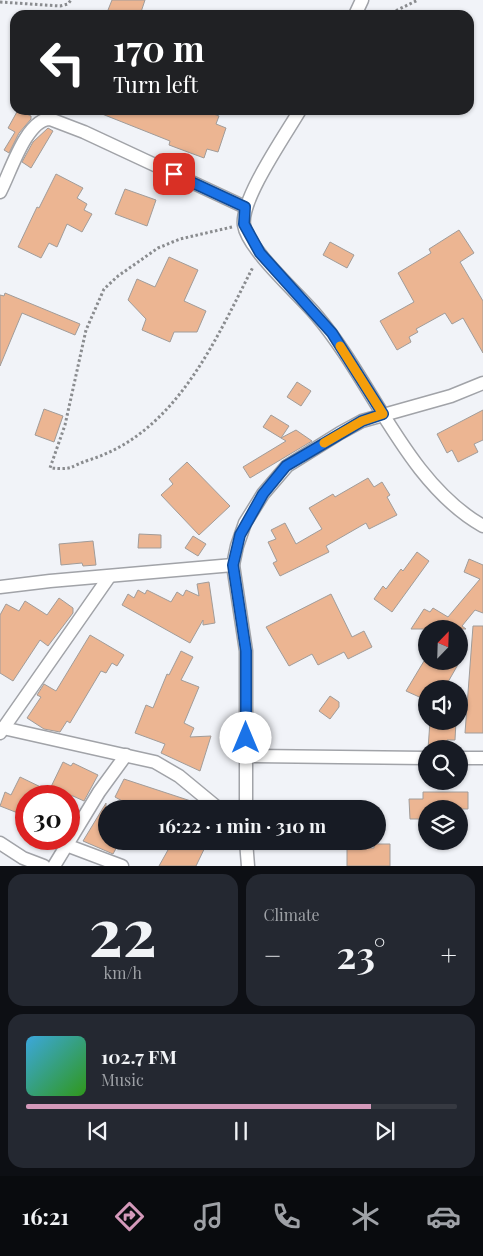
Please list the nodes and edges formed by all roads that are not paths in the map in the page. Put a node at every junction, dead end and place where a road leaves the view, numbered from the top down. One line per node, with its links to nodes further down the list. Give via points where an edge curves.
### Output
1 (297, 115): 3 (street)
2 (0, 192): 3 (street, via 20,147 36,127 50,118)
3 (245, 207): 5 (street, via 244,224 260,253 332,333)
4 (483, 383): 5 (street, via 452,396)
5 (383, 414): 6 (street, via 443,496); 7 (street, via 362,421 286,466 263,494 246,523)
6 (483, 526)
7 (233, 565): 8 (street); 12 (street, via 246,651)
8 (109, 577): 9 (street); 10 (street)
9 (0, 587)
10 (1, 730): 11 (street)
11 (126, 755): 16 (street, via 161,764); 18 (street)
12 (246, 756): 13 (street); 17 (street)
13 (418, 758)
14 (468, 758): 15 (street)
15 (483, 758)
16 (208, 800)
17 (246, 800)
18 (80, 824)
19 (0, 843): 23 (street)
20 (63, 850): 24 (street)
21 (79, 850): 25 (street)
22 (247, 850): 26 (street)
23 (44, 866)
24 (54, 866)
25 (122, 866)
26 (248, 866)

